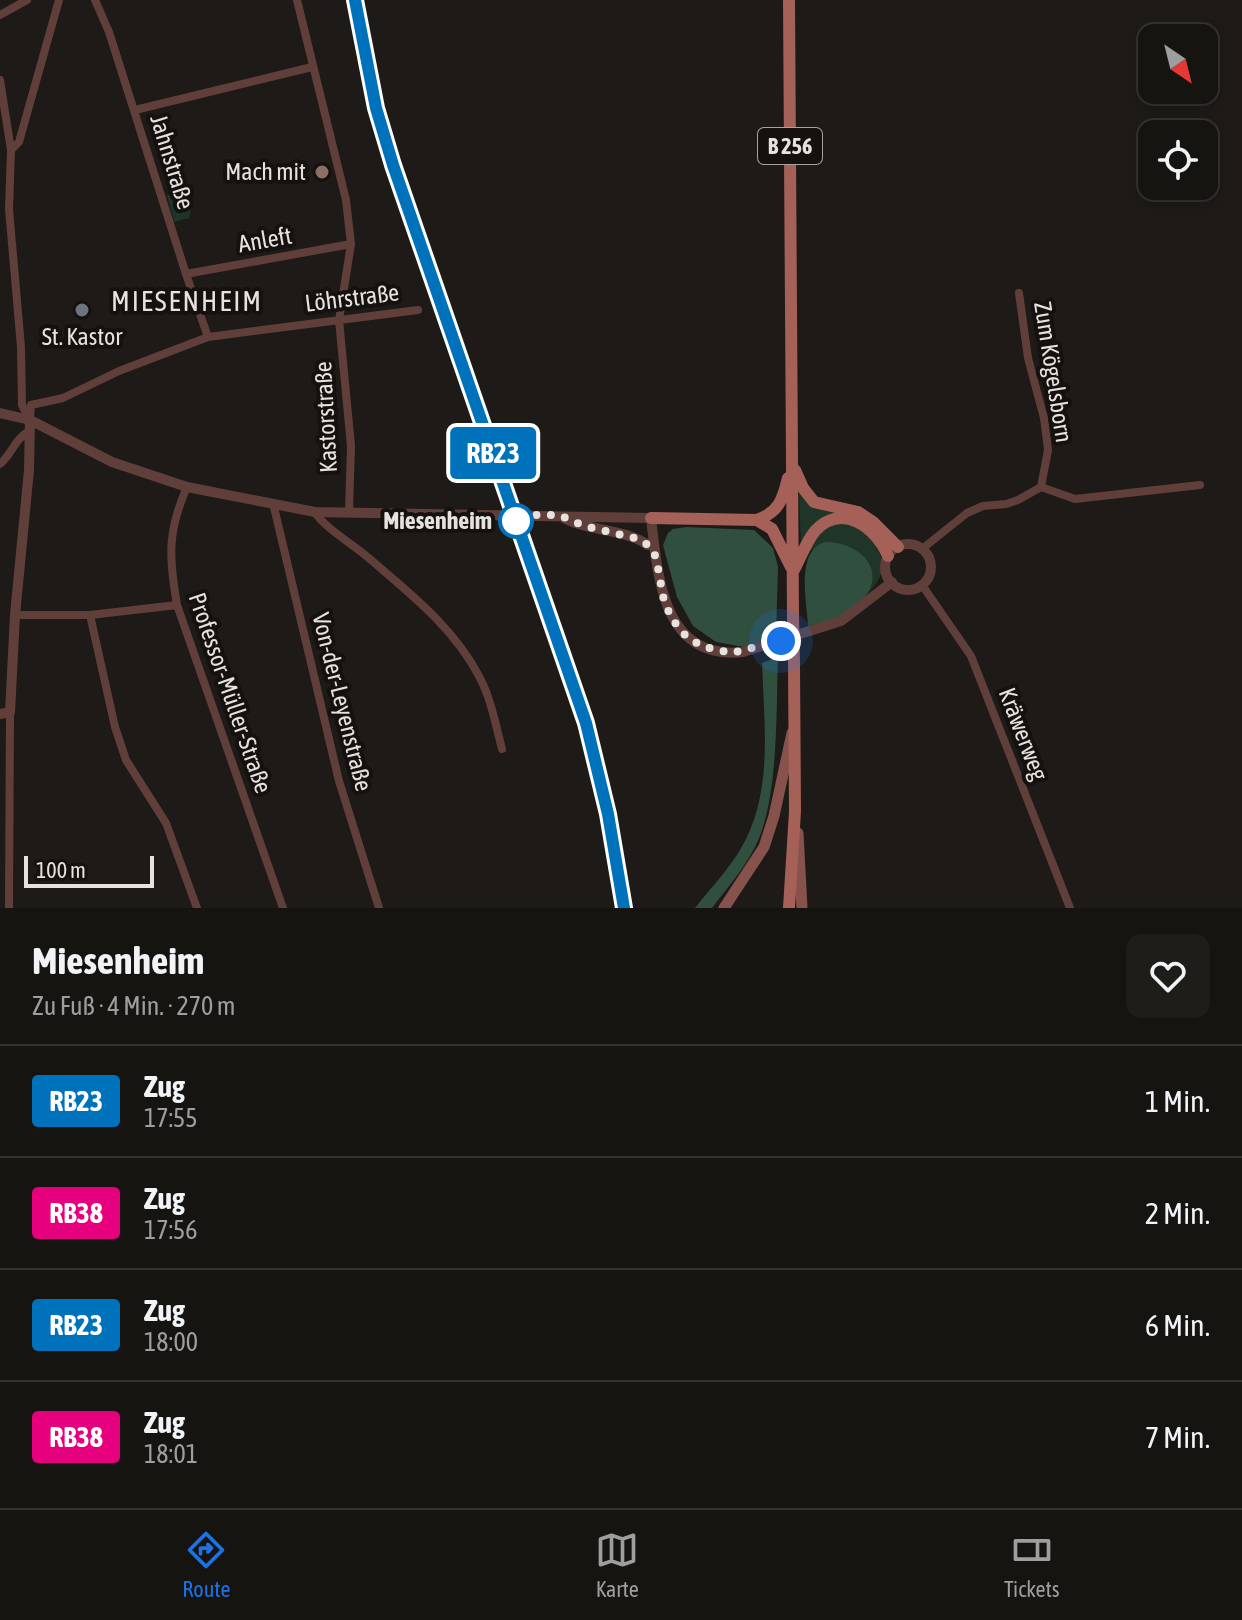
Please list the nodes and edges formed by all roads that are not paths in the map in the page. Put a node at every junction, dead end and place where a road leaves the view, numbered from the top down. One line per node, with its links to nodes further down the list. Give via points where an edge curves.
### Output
1 (27, 0): 6 (street)
2 (59, 0): 10 (street, via 19,142)
3 (95, 0): 9 (street, Jahnstraße)
4 (297, 0): 7 (street, Kastorstraße)
5 (789, 0): 21 (main road, B 256)
6 (0, 15)
7 (312, 67): 9 (street); 13 (street, Kastorstraße, via 346,200)
8 (0, 80): 10 (street)
9 (135, 110): 14 (street, Jahnstraße)
10 (11, 150): 12 (street)
11 (0, 161): 12 (street)
12 (11, 161): 20 (street, via 22,405)
13 (351, 244): 14 (street, Anleft); 17 (street, Kastorstraße)
14 (186, 274): 18 (street, Jahnstraße)
15 (1019, 293): 25 (street, Zum Kögelsborn, via 1048,450)
16 (418, 310): 17 (street, Löhrstraße)
17 (339, 320): 18 (street, Löhrstraße); 28 (street, Kastorstraße, via 351,446)
18 (208, 337): 20 (street, Löhrstraße, via 63,398 31,405)
19 (0, 413): 20 (street)
20 (29, 425): 22 (street); 24 (street, via 112,462); 41 (street)
21 (792, 463): 32 (main road, via 779,507); 34 (main road, via 814,502 858,512); 37 (main road, B 256)
22 (0, 464)
23 (1200, 485): 25 (street, via 1075,499)
24 (187, 487): 26 (street); 40 (street, Professor-Müller-Straße, via 172,529)
25 (1041, 487): 35 (street, via 1018,500 967,513)
26 (273, 503): 27 (street); 52 (street, Von-der-Leyenstraße, via 339,781)
27 (315, 512): 28 (street); 45 (street, via 449,630 481,679)
28 (349, 512): 29 (street)
29 (559, 515): 30 (street); 33 (street)
30 (651, 518): 31 (main road); 33 (street)
31 (672, 519): 32 (main road); 33 (street)
32 (757, 520): 37 (main road, via 777,537)
33 (651, 545): 38 (street, via 672,619 692,641 721,652 759,648 841,621)
34 (898, 547): 35 (street, via 913,544); 36 (street)
35 (922, 549): 39 (street, via 931,563)
36 (888, 556): 37 (main road, via 866,527 843,517 815,532); 38 (street)
37 (793, 573): 44 (main road, B 256, bridge)
38 (892, 582): 39 (street, via 909,589)
39 (922, 585): 56 (street, Kräwerweg, via 971,656)
40 (177, 605): 42 (street); 51 (street, Professor-Müller-Straße)
41 (15, 615): 42 (street); 43 (street)
42 (90, 615): 50 (street, via 126,760 166,823)
43 (5, 713): 46 (street)
44 (794, 720): 48 (main road, B 256); 53 (main road, via 764,847)
45 (502, 749)
46 (10, 799): 47 (street); 49 (street)
47 (0, 801)
48 (795, 811): 54 (main road, B 256); 55 (main road)
49 (6, 903)
50 (197, 908)
51 (283, 908)
52 (379, 908)
53 (724, 908)
54 (789, 908)
55 (802, 908)
56 (1070, 908)

